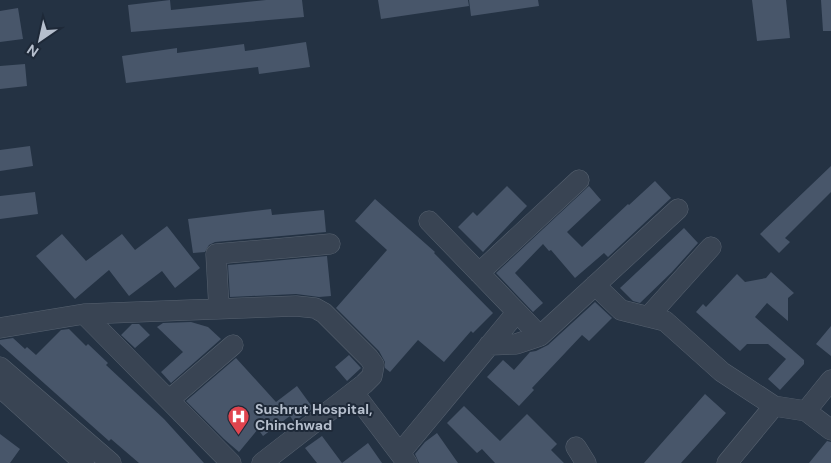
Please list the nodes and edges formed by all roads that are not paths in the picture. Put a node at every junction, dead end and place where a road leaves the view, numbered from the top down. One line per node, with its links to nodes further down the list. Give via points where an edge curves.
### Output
1 (579, 180): 6 (street)
2 (678, 209): 7 (street)
3 (429, 221): 6 (street)
4 (330, 244): 8 (street, via 216,254)
5 (711, 247): 11 (street)
6 (479, 273): 9 (street)
7 (595, 285): 11 (street, via 621,310); 13 (street)
8 (219, 308): 10 (street); 19 (street, via 296,306 315,308 324,313 374,365 372,376)
9 (517, 312): 13 (street); 14 (street)
10 (84, 314): 12 (street); 20 (street)
11 (648, 317): 21 (street, via 665,321 722,372)
12 (0, 328)
13 (540, 336): 14 (street, via 516,344)
14 (489, 344): 24 (street)
15 (234, 345): 20 (street)
16 (0, 367): 26 (street)
17 (831, 380): 22 (street)
18 (0, 387): 25 (street)
19 (354, 393): 24 (street); 28 (street)
20 (169, 400): 27 (street)
21 (774, 406): 22 (street); 29 (street)
22 (806, 411): 23 (street)
23 (831, 430)
24 (404, 458)
25 (84, 463)
26 (111, 463)
27 (231, 463)
28 (262, 463)
29 (727, 463)

